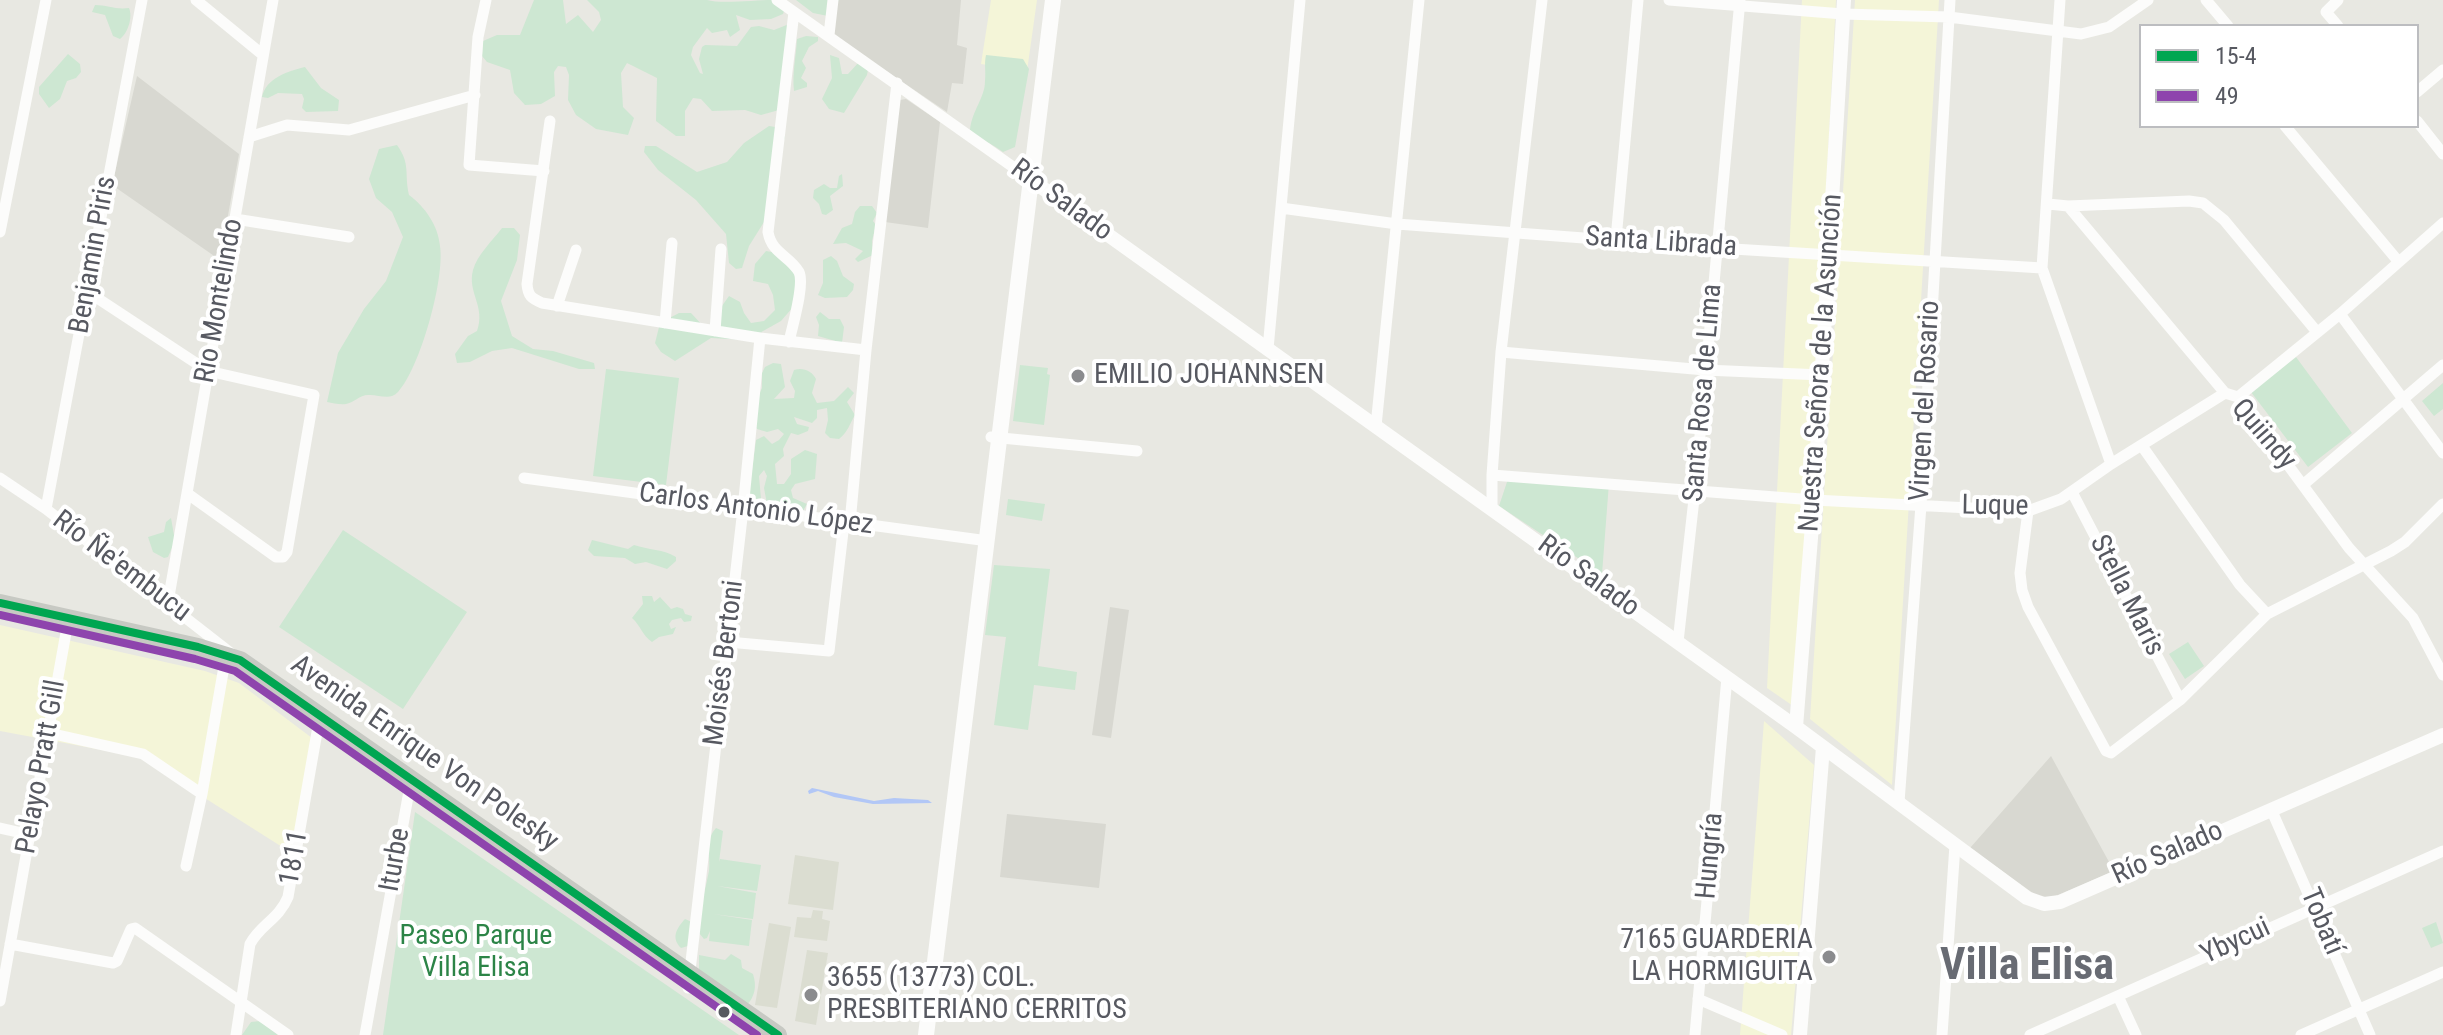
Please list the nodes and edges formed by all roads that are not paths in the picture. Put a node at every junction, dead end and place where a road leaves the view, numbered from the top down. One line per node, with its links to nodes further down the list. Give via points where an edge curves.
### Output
1 (46, 0): 46 (street)
2 (142, 0): 58 (street, Benjamin Piris)
3 (196, 0): 28 (street)
4 (273, 0): 28 (street, Rio Montelindo)
5 (486, 0): 32 (street)
6 (777, 0): 22 (street, Río Salado)
7 (833, 0): 27 (street)
8 (1044, 0): 39 (main road)
9 (1053, 0): 39 (main road)
10 (1300, 0): 42 (street)
11 (1419, 0): 45 (street)
12 (1542, 0): 47 (street)
13 (1638, 0): 49 (street)
14 (1669, 0): 20 (street)
15 (1950, 0): 23 (street, Virgen del Rosario)
16 (2060, 0): 26 (street)
17 (2148, 0): 26 (street, via 2094,33)
18 (2206, 0): 24 (street)
19 (2338, 0): 25 (street, via 2326,12)
20 (1739, 3): 21 (street); 51 (street, Santa Rosa de Lima)
21 (1843, 7): 23 (street); 54 (street, Nuestra Señora de la Asunción)
22 (794, 12): 27 (street, Río Salado); 65 (street, via 768,232 770,244 794,267 801,282)
23 (1949, 17): 26 (street); 56 (street, Virgen del Rosario)
24 (2226, 24)
25 (2336, 24)
26 (2059, 31): 40 (street)
27 (829, 35): 30 (street, Río Salado)
28 (263, 55): 36 (street, Rio Montelindo)
29 (2443, 70): 31 (street)
30 (897, 83): 39 (street, Río Salado); 67 (street)
31 (2419, 90)
32 (475, 95): 36 (street, via 349,130 287,125); 38 (street, via 469,165)
33 (550, 121): 38 (street)
34 (2419, 124): 37 (street)
35 (2287, 128): 55 (street)
36 (249, 137): 43 (street, Rio Montelindo)
37 (2443, 154)
38 (544, 171): 59 (street, via 528,294)
39 (1027, 177): 66 (street, Río Salado); 77 (main road)
40 (2048, 204): 41 (street); 57 (street)
41 (2068, 206): 63 (street, via 2203,203 2224,220); 73 (street, Quiindy)
42 (1281, 208): 45 (street, Santa Librada); 66 (street)
43 (235, 219): 48 (street); 71 (street, Rio Montelindo)
44 (2443, 223): 55 (street)
45 (1397, 224): 47 (street, Santa Librada); 76 (street)
46 (0, 232)
47 (1514, 233): 49 (street, Santa Librada); 68 (street)
48 (349, 237)
49 (1616, 239): 51 (street, Santa Librada)
50 (672, 243): 61 (street)
51 (1717, 248): 54 (street, Santa Librada); 70 (street, Santa Rosa de Lima)
52 (721, 249): 62 (street)
53 (576, 250): 59 (street)
54 (1829, 255): 56 (street, Santa Librada); 72 (street, Nuestra Señora de la Asunción)
55 (2398, 261): 60 (street)
56 (1934, 262): 57 (street, Santa Librada); 91 (street, Virgen del Rosario)
57 (2042, 268): 81 (street)
58 (88, 292): 71 (street); 92 (street, Benjamin Piris)
59 (557, 306): 61 (street)
60 (2340, 314): 63 (street); 75 (street)
61 (665, 323): 62 (street)
62 (715, 331): 64 (street)
63 (2317, 332): 74 (street)
64 (760, 338): 65 (street); 93 (street, Moisés Bertoni)
65 (789, 342): 67 (street)
66 (1268, 349): 76 (street, Río Salado)
67 (866, 350): 96 (street)
68 (1501, 352): 70 (street); 82 (street)
69 (2443, 365): 75 (street)
70 (1705, 370): 72 (street); 86 (street, Santa Rosa de Lima)
71 (208, 371): 88 (street, Rio Montelindo); 88 (street, via 314,395 287,552 276,557)
72 (1822, 375): 89 (street, Nuestra Señora de la Asunción)
73 (2225, 393): 74 (street, Quiindy); 78 (street, Luque)
74 (2238, 397): 85 (street, Quiindy)
75 (2404, 398): 80 (street); 85 (street)
76 (1376, 426): 94 (street, Río Salado)
77 (996, 438): 79 (street); 97 (main road)
78 (2142, 446): 81 (street, Luque); 102 (street, via 2240,585)
79 (1137, 451)
80 (2443, 453)
81 (2111, 464): 87 (street, Luque)
82 (1492, 475): 86 (street, Luque); 94 (street)
83 (0, 478): 92 (street, Río Ñe'embucu)
84 (524, 478): 93 (street, Carlos Antonio López)
85 (2304, 484): 98 (street, Quiindy)
86 (1695, 490): 89 (street, Luque); 105 (street, Santa Rosa de Lima)
87 (2072, 492): 95 (street, Luque); 110 (street, Stella Maris)
88 (188, 494): 99 (street, Rio Montelindo)
89 (1814, 500): 91 (street, Luque); 112 (street, Nuestra Señora de la Asunción)
90 (2443, 504): 98 (street, via 2405,542)
91 (1921, 505): 95 (street, Luque); 118 (street, Virgen del Rosario)
92 (46, 509): 99 (street, Río Ñe'embucu)
93 (743, 509): 96 (street, Carlos Antonio López); 104 (street, Moisés Bertoni)
94 (1492, 509): 105 (street, Río Salado)
95 (2028, 511): 110 (street, via 2022,590 2106,751 2118,750)
96 (847, 523): 97 (street, Carlos Antonio López); 104 (street, via 829,651)
97 (983, 540): 107 (main road)
98 (2365, 565): 102 (street); 108 (street, Quiindy, via 2413,618)
99 (168, 602): 106 (street, Río Ñe'embucu)
100 (0, 603): 106 (main road, Avenida Enrique Von Polesky)
101 (0, 612): 103 (main road, Avenida Enrique Von Polesky)
102 (2267, 614): 110 (street)
103 (67, 627): 106 (main road, Avenida Enrique Von Polesky); 113 (street, Pelayo Pratt Gill)
104 (728, 642): 128 (street, Moisés Bertoni)
105 (1678, 642): 109 (street, Río Salado)
106 (230, 660): 111 (main road, Avenida Enrique Von Polesky); 117 (street)
107 (967, 671): 139 (main road); 140 (main road)
108 (2443, 675)
109 (1727, 677): 112 (street, Río Salado); 130 (street, Hungría)
110 (2180, 700)
111 (319, 721): 116 (main road, Avenida Enrique Von Polesky); 132 (street, 1811, via 288,897 250,944)
112 (1796, 727): 115 (street, Río Salado)
113 (49, 733): 117 (street, via 143,754); 121 (street, Pelayo Pratt Gill)
114 (2443, 735): 119 (street, Río Salado)
115 (1823, 747): 118 (street, Río Salado); 143 (street)
116 (410, 786): 128 (main road, Avenida Enrique Von Polesky); 137 (street, Iturbe)
117 (202, 794): 124 (street)
118 (1899, 802): 122 (street, Río Salado)
119 (2271, 809): 122 (street, Río Salado, via 2060,902 2044,904 2013,890); 125 (street, Tobatí)
120 (0, 828): 121 (street)
121 (31, 835): 126 (street, Pelayo Pratt Gill)
122 (1955, 845): 144 (street)
123 (2443, 851): 125 (street, Ybycui)
124 (186, 866)
125 (2315, 906): 129 (street, Ybycui); 133 (street, Tobatí)
126 (10, 944): 131 (street, Pelayo Pratt Gill); 132 (street, via 113,963 135,928)
127 (2443, 972): 133 (street)
128 (689, 981): 134 (main road, Avenida Enrique Von Polesky)
129 (2118, 996): 145 (street, Ybycui); 146 (street)
130 (1698, 999): 141 (street, Hungría); 142 (street)
131 (0, 1001)
132 (241, 1001): 135 (street, 1811); 136 (street)
133 (2358, 1008): 147 (street); 148 (street, Tobatí)
134 (755, 1031): 138 (main road, Avenida Enrique Von Polesky)
135 (236, 1035)
136 (288, 1035)
137 (365, 1035)
138 (778, 1035)
139 (919, 1035)
140 (926, 1035)
141 (1695, 1035)
142 (1782, 1035)
143 (1800, 1035)
144 (1942, 1035)
145 (2030, 1035)
146 (2136, 1035)
147 (2301, 1035)
148 (2370, 1035)

